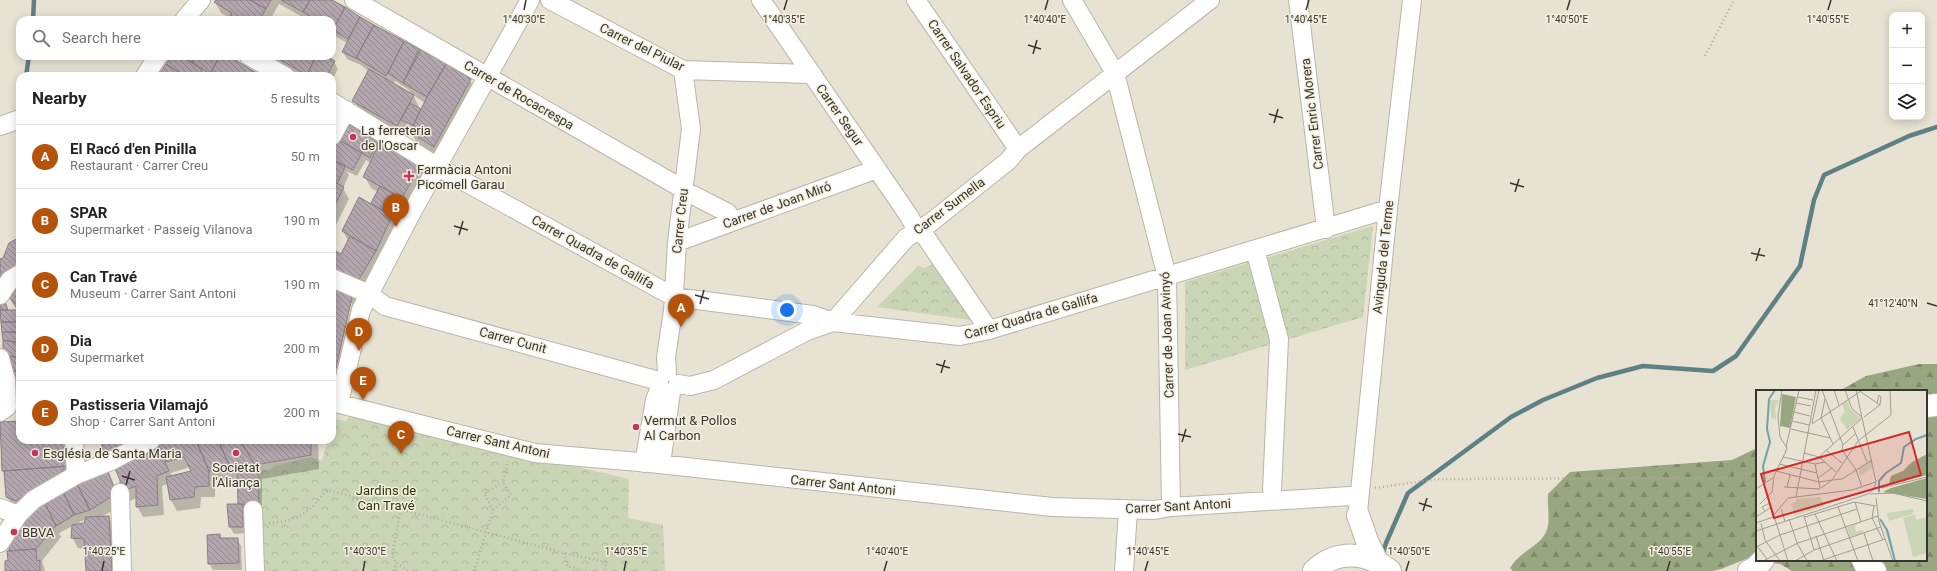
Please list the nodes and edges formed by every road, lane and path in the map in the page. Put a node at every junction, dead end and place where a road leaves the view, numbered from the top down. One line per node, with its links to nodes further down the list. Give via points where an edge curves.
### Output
1 (201, 0): 12 (street)
2 (354, 0): 21 (street, Carrer de Rocacrespa)
3 (530, 0): 21 (street)
4 (550, 0): 16 (street, Carrer del Piular)
5 (761, 0): 20 (street, Carrer Segur)
6 (916, 0): 26 (street, Carrer Salvador Espriu)
7 (1072, 0): 19 (street, Carrer de Joan Avinyó)
8 (1210, 0): 19 (street, Carrer Sumella)
9 (1298, 0): 32 (street, Carrer Enric Morera)
10 (1412, 0): 30 (street, Avinguda del Terme)
11 (1734, 0): 13 (path)
12 (187, 16)
13 (1705, 56)
14 (155, 60): 17 (street)
15 (256, 60): 18 (street)
16 (683, 70): 20 (street, Carrer del Piular); 29 (street, Carrer Creu, via 691,129)
17 (148, 72)
18 (278, 72)
19 (1115, 73): 26 (street, Carrer Sumella); 37 (street, Carrer de Joan Avinyó)
20 (812, 74): 28 (street, Carrer Segur)
21 (488, 78): 27 (street); 29 (street, Carrer de Rocacrespa)
22 (339, 106): 23 (street); 27 (street, Carrer Quadra de Gallifa)
23 (336, 119)
24 (16, 120): 25 (street)
25 (0, 126)
26 (1018, 149): 33 (street, Carrer Sumella, via 1008,161)
27 (438, 167): 39 (street); 41 (street, Carrer Quadra de Gallifa)
28 (877, 169): 33 (street, Carrer Segur); 34 (street, Carrer de Joan Miró)
29 (688, 192): 31 (street, Carrer de Rocacrespa); 34 (street, Carrer Creu)
30 (1388, 209): 32 (street, Carrer Quadra de Gallifa); 62 (street, Avinguda del Terme)
31 (728, 213)
32 (1326, 229): 37 (street, Carrer Quadra de Gallifa)
33 (917, 231): 42 (street, Carrer Sumella, via 906,238); 43 (street, Carrer Segur, via 925,236)
34 (677, 242): 41 (street, Carrer Creu)
35 (1257, 257): 59 (street, via 1279,339)
36 (16, 276): 40 (street, via 10,280)
37 (1167, 277): 43 (street, Carrer Quadra de Gallifa); 63 (street, Carrer de Joan Avinyó)
38 (336, 280): 39 (street, Carrer Cunit)
39 (369, 294): 47 (street, Carrer Cunit, via 385,306); 49 (street, via 361,310)
40 (0, 295)
41 (674, 297): 42 (street, Carrer Quadra de Gallifa, via 813,315); 47 (street, Carrer Creu, via 666,357)
42 (833, 322): 43 (street, Carrer Quadra de Gallifa, via 960,336); 47 (street, Carrer Sumella, via 807,331 714,380 690,386)
43 (989, 330)
44 (0, 358): 45 (street)
45 (3, 380): 51 (street)
46 (1937, 382): 48 (path, via 1917,381)
47 (667, 383): 55 (street, Carrer Creu)
48 (1880, 390)
49 (336, 399)
50 (336, 403): 55 (street, Carrer Sant Antoni, via 535,453)
51 (9, 408)
52 (74, 444): 57 (street)
53 (143, 444): 57 (street)
54 (509, 460): 58 (path)
55 (653, 464): 67 (street, Carrer Sant Antoni, via 1052,507)
56 (1756, 471): 62 (path, via 1728,478 1438,479)
57 (76, 475): 68 (street, via 32,500)
58 (503, 482): 66 (path, via 511,495); 66 (path, via 484,494)
59 (1272, 490)
60 (120, 493): 77 (street)
61 (404, 494): 75 (path, via 392,555)
62 (1359, 502): 63 (street, Carrer Sant Antoni, via 1350,496); 72 (main road, via 1350,538); 76 (main road, via 1367,541)
63 (1171, 507): 67 (street, Carrer Sant Antoni)
64 (0, 508): 68 (street)
65 (253, 510): 78 (street)
66 (493, 510): 81 (path)
67 (1128, 510): 84 (street)
68 (18, 515): 70 (street)
69 (267, 524): 71 (path, via 300,516 313,507 321,494 328,490)
70 (0, 543)
71 (564, 553): 82 (path, via 567,566); 83 (path, via 606,562)
72 (1337, 557): 76 (main road, via 1354,555 1369,558); 85 (main road)
73 (1762, 561): 86 (main road)
74 (1864, 561): 87 (main road, via 1866,566)
75 (396, 563): 79 (path); 80 (path)
76 (1383, 566)
77 (122, 571)
78 (255, 571)
79 (394, 571)
80 (409, 571)
81 (474, 571)
82 (586, 571)
83 (605, 571)
84 (1124, 571)
85 (1314, 571)
86 (1749, 571)
87 (1875, 571)

